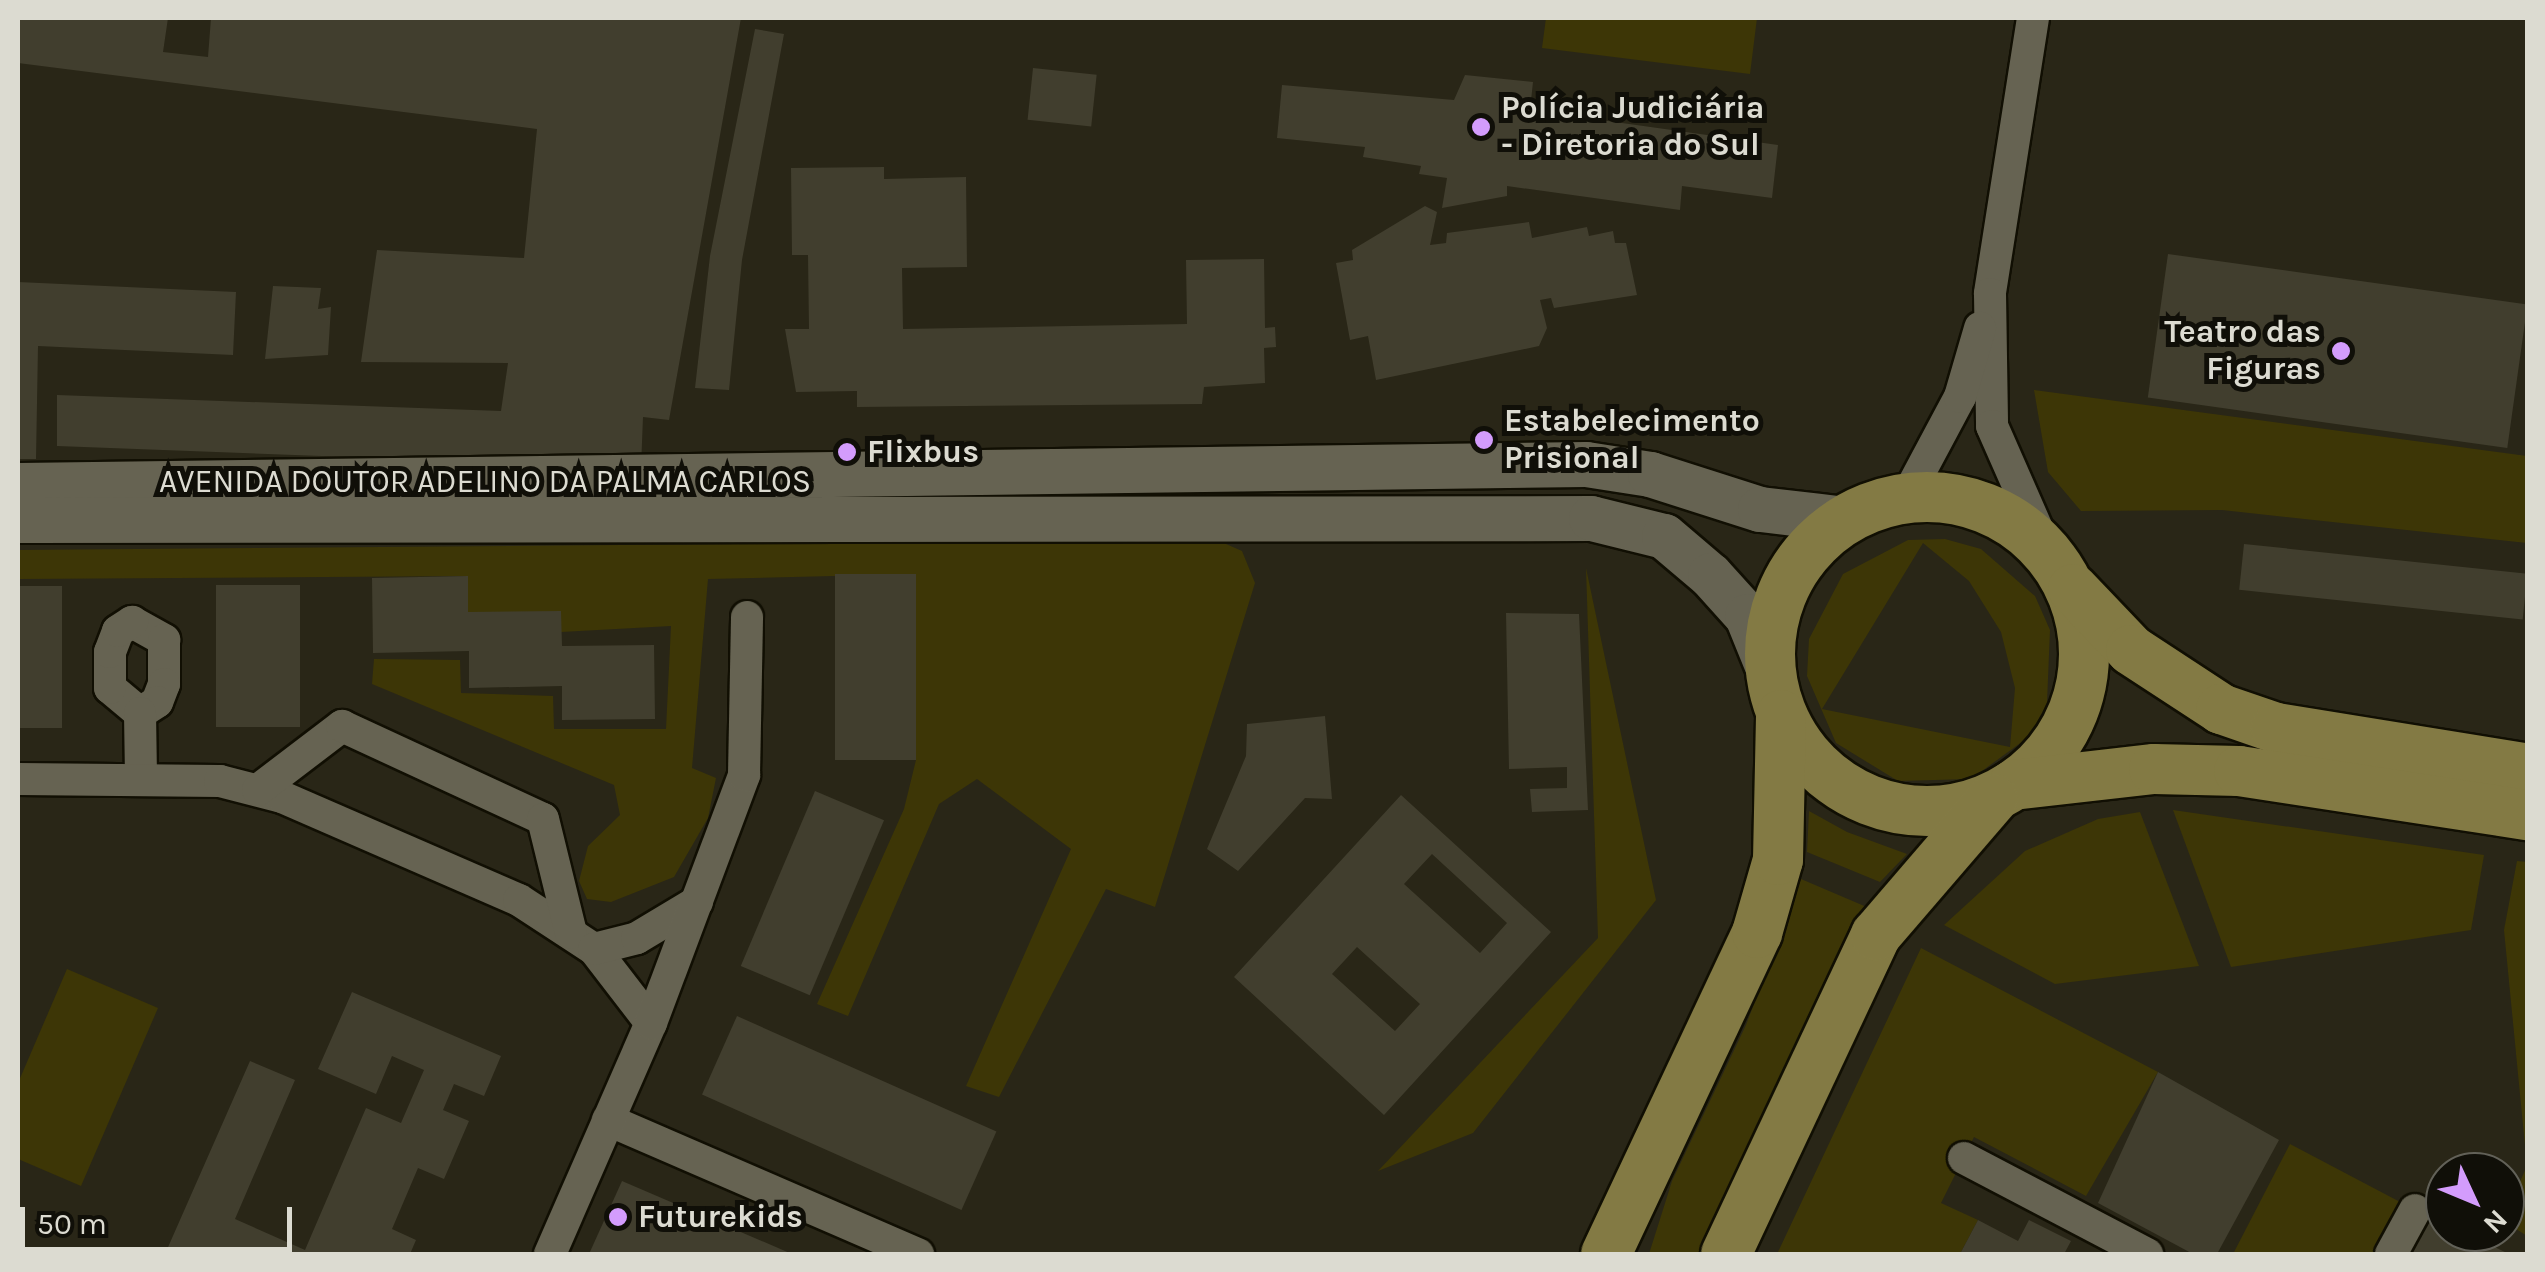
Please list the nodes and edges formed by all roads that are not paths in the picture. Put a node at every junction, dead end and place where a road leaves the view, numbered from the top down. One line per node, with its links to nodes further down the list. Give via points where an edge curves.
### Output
1 (2032, 18): 2 (street)
2 (1990, 294): 4 (street, via 1960,396); 7 (street, via 1992,426)
3 (18, 485): 6 (main road, AVENIDA DOUTOR ADELINO DA PALMA CARLOS, via 1586,464 1650,474 1760,508)
4 (1906, 498): 6 (main road); 7 (main road, via 1972,502)
5 (18, 520): 9 (main road, AVENIDA DOUTOR ADELINO DA PALMA CARLOS, via 1591,518 1664,536 1710,575 1746,616)
6 (1844, 520): 9 (main road, via 1810,548 1785,585 1772,628)
7 (2058, 568): 11 (main road, via 2131,650 2221,709 2276,728); 15 (main road, via 2085,635 2082,685 2065,732)
8 (746, 617): 17 (street, via 744,775)
9 (1776, 694): 15 (main road, via 1807,758 1846,790 1893,809 1944,812); 22 (main road, via 1778,860 1757,933)
10 (140, 712): 13 (street)
11 (2528, 768)
12 (18, 779): 13 (street)
13 (141, 779): 14 (street)
14 (258, 790): 18 (street, via 518,900); 18 (street, via 342,726 543,819)
15 (2003, 792): 16 (main road, via 2154,769 2238,771); 29 (main road, via 1876,935)
16 (2528, 815)
17 (697, 902): 18 (street, via 638,938); 19 (street)
18 (582, 941): 19 (street)
19 (652, 1023): 20 (street)
20 (608, 1120): 25 (street); 26 (street)
21 (1964, 1158): 24 (street)
22 (1652, 1171): 27 (main road); 28 (main road)
23 (2416, 1210): 30 (street)
24 (2135, 1252)
25 (550, 1254)
26 (918, 1254)
27 (1606, 1254)
28 (1642, 1254)
29 (1726, 1254)
30 (2391, 1254)

